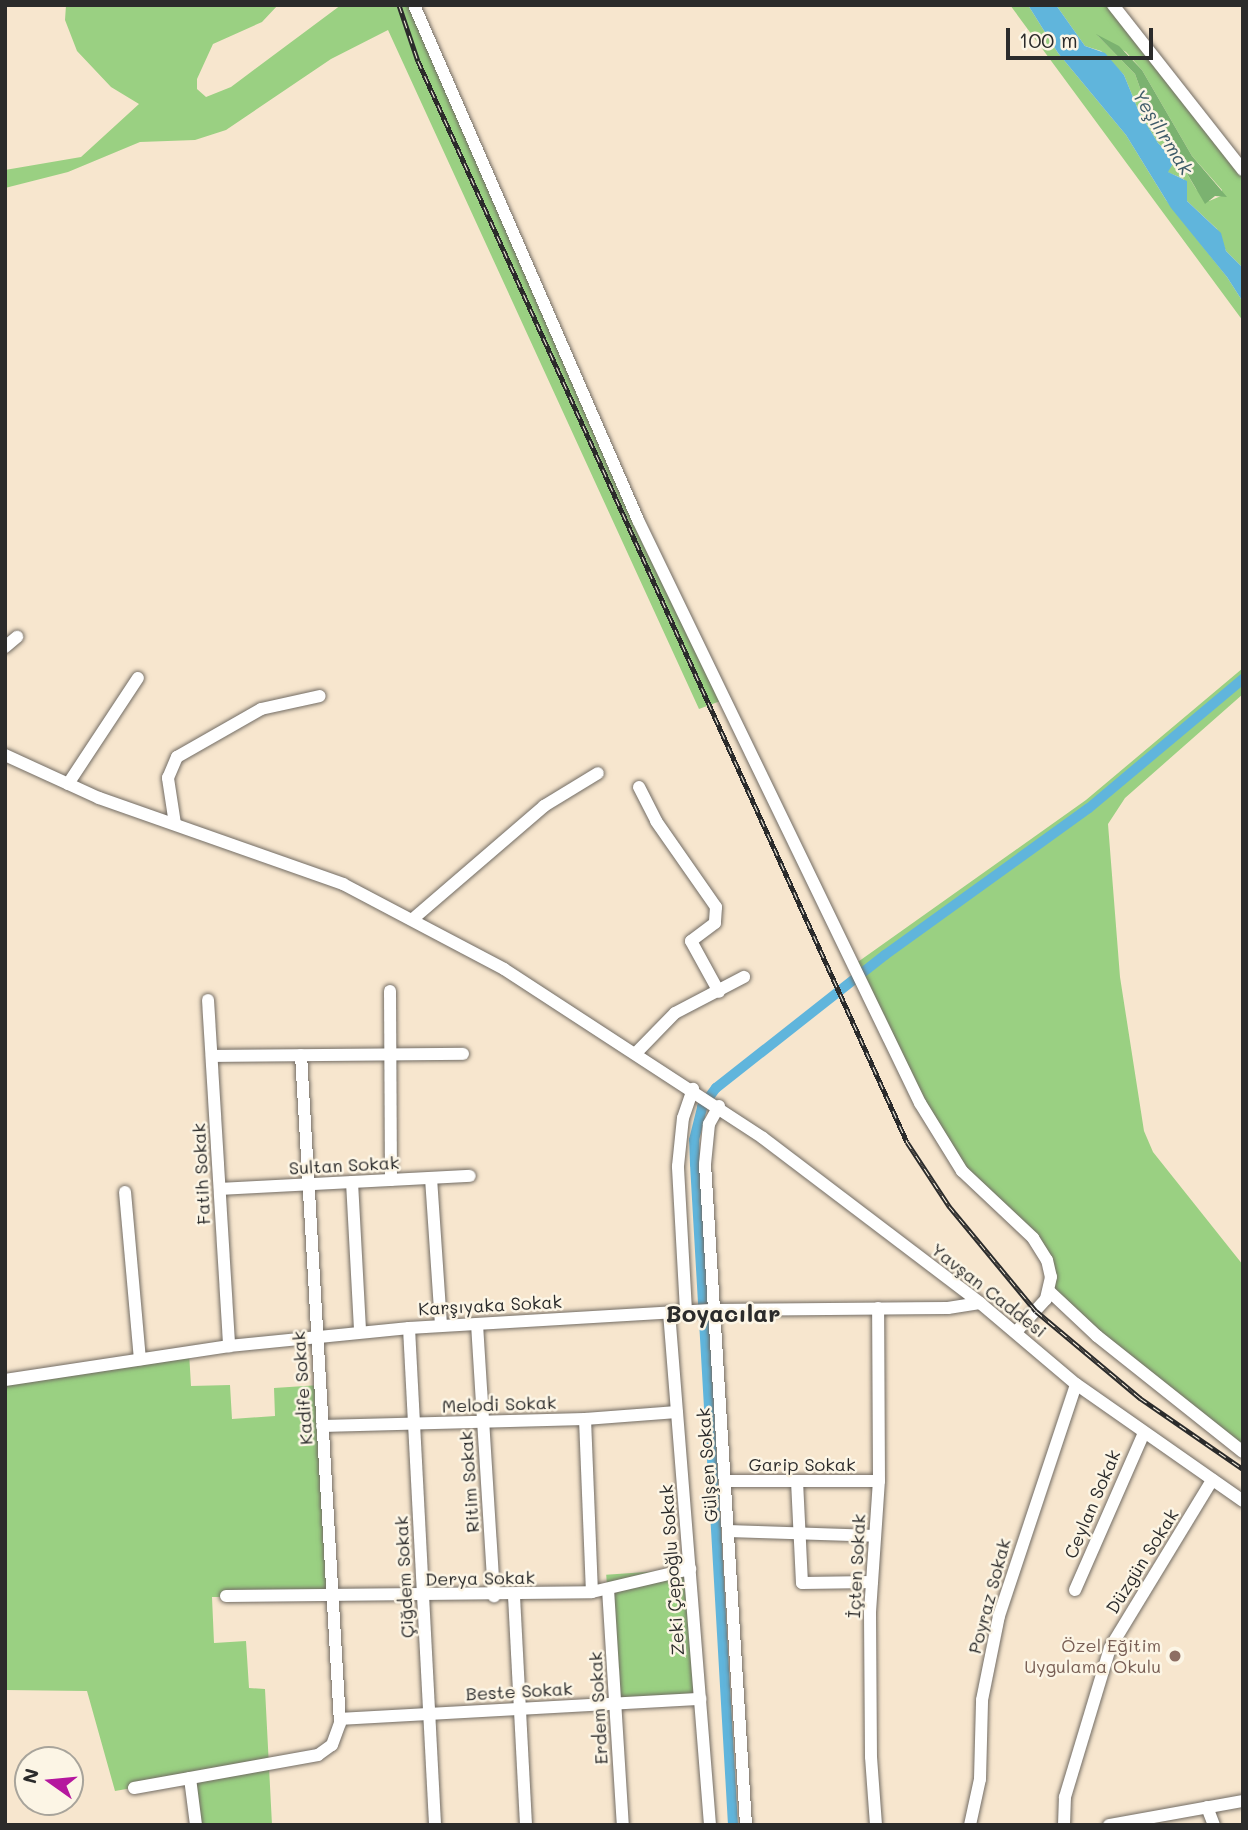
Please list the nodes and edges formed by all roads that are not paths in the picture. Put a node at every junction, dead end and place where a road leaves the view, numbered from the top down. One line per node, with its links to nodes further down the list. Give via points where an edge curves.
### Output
1 (414, 5): 32 (street, via 638,520 938,1137 974,1185 1039,1245 1050,1268)
2 (1113, 5): 3 (street)
3 (1243, 170)
4 (17, 637): 5 (street)
5 (5, 647)
6 (138, 678): 10 (street)
7 (320, 696): 12 (street, via 261,709 177,757 168,778)
8 (5, 755): 10 (street, Yavşan Caddesi)
9 (598, 773): 13 (street, via 544,806)
10 (68, 784): 12 (street, Yavşan Caddesi)
11 (639, 787): 16 (street, via 656,821 716,908 715,923 691,941)
12 (175, 824): 13 (street, Yavşan Caddesi, via 343,884)
13 (414, 918): 18 (street, Yavşan Caddesi)
14 (744, 977): 16 (street)
15 (390, 991): 21 (street)
16 (719, 992): 18 (street, via 675,1013)
17 (208, 1000): 22 (street, Fatih Sokak)
18 (636, 1053): 23 (street, Yavşan Caddesi)
19 (463, 1054): 21 (street)
20 (301, 1055): 21 (street); 22 (street); 29 (street, Kadife Sokak)
21 (390, 1055): 27 (street)
22 (212, 1056): 30 (street, Fatih Sokak)
23 (698, 1092): 24 (street, Yavşan Caddesi); 35 (street, via 683,1118 678,1166)
24 (717, 1105): 33 (street, Yavşan Caddesi); 35 (street, Gülşen Sokak, via 706,1141)
25 (470, 1176): 26 (street, Sultan Sokak)
26 (431, 1178): 27 (street, Sultan Sokak); 38 (street)
27 (391, 1180): 28 (street, Sultan Sokak)
28 (352, 1182): 29 (street, Sultan Sokak); 40 (street)
29 (309, 1185): 30 (street, Sultan Sokak); 42 (street, Kadife Sokak)
30 (220, 1189): 43 (street, Fatih Sokak)
31 (125, 1192): 44 (street)
32 (1049, 1290): 41 (street); 53 (street, via 1106,1344)
33 (980, 1303): 34 (street, Karşıyaka Sokak); 41 (street, Yavşan Caddesi)
34 (878, 1308): 35 (street, Karşıyaka Sokak); 57 (street, İçten Sokak)
35 (701, 1311): 36 (street, Karşıyaka Sokak); 55 (street, Gülşen Sokak)
36 (669, 1312): 37 (street, Karşıyaka Sokak); 47 (street, Zeki Çepoğlu Sokak)
37 (477, 1324): 38 (street, Karşıyaka Sokak); 49 (street, Ritim Sokak)
38 (441, 1326): 39 (street, Karşıyaka Sokak)
39 (410, 1328): 40 (street, Karşıyaka Sokak); 50 (street, Çiğdem Sokak)
40 (360, 1332): 42 (street, Karşıyaka Sokak)
41 (1016, 1332): 46 (street, Yavşan Caddesi)
42 (317, 1336): 43 (street, Karşıyaka Sokak); 51 (street, Kadife Sokak)
43 (229, 1346): 44 (street, Karşıyaka Sokak)
44 (140, 1359): 45 (street, Karşıyaka Sokak)
45 (5, 1380)
46 (1076, 1384): 52 (street, Yavşan Caddesi); 88 (street, Poyraz Sokak, via 999,1616 982,1700 980,1779)
47 (677, 1412): 48 (street, Melodi Sokak); 62 (street, Zeki Çepoğlu Sokak)
48 (585, 1419): 49 (street, Melodi Sokak); 66 (street)
49 (483, 1422): 50 (street, Melodi Sokak); 70 (street, Ritim Sokak)
50 (414, 1424): 51 (street, Melodi Sokak); 69 (street, Çiğdem Sokak)
51 (323, 1426): 68 (street, Kadife Sokak)
52 (1144, 1433): 54 (street, Yavşan Caddesi); 65 (street, Ceylan Sokak)
53 (1243, 1452)
54 (1212, 1480): 58 (street, Yavşan Caddesi); 89 (street, Düzgün Sokak, via 1110,1648 1067,1788)
55 (725, 1481): 56 (street, Garip Sokak); 59 (street, Gülşen Sokak)
56 (797, 1481): 57 (street, Garip Sokak); 60 (street)
57 (878, 1481): 61 (street, İçten Sokak)
58 (1243, 1501)
59 (728, 1531): 60 (street); 86 (street, Gülşen Sokak)
60 (800, 1534): 61 (street); 63 (street, via 802,1583)
61 (875, 1536): 63 (street, İçten Sokak)
62 (690, 1569): 64 (street, Derya Sokak); 72 (street, Zeki Çepoğlu Sokak)
63 (872, 1582): 87 (street, İçten Sokak, via 871,1757)
64 (608, 1589): 66 (street, Derya Sokak); 73 (street, Erdem Sokak)
65 (1075, 1590)
66 (592, 1592): 71 (street, Derya Sokak)
67 (226, 1596): 68 (street, Derya Sokak)
68 (332, 1596): 69 (street, Derya Sokak); 76 (street, Kadife Sokak)
69 (422, 1596): 70 (street, Derya Sokak); 75 (street, Çiğdem Sokak)
70 (494, 1596): 71 (street, Derya Sokak)
71 (514, 1596): 74 (street)
72 (700, 1699): 73 (street, Beste Sokak); 85 (street, Zeki Çepoğlu Sokak)
73 (615, 1704): 74 (street, Beste Sokak); 84 (street, Erdem Sokak)
74 (520, 1709): 75 (street, Beste Sokak); 83 (street)
75 (428, 1713): 76 (street, Beste Sokak); 82 (street, Çiğdem Sokak)
76 (340, 1719): 77 (street, via 332,1745 318,1755)
77 (190, 1778): 78 (street); 81 (street)
78 (134, 1788)
79 (1243, 1801): 80 (street)
80 (1207, 1807): 90 (street); 91 (street)
81 (196, 1825)
82 (435, 1825)
83 (526, 1825)
84 (622, 1825)
85 (710, 1825)
86 (746, 1825)
87 (876, 1825)
88 (970, 1825)
89 (1064, 1825)
90 (1109, 1825)
91 (1214, 1825)

